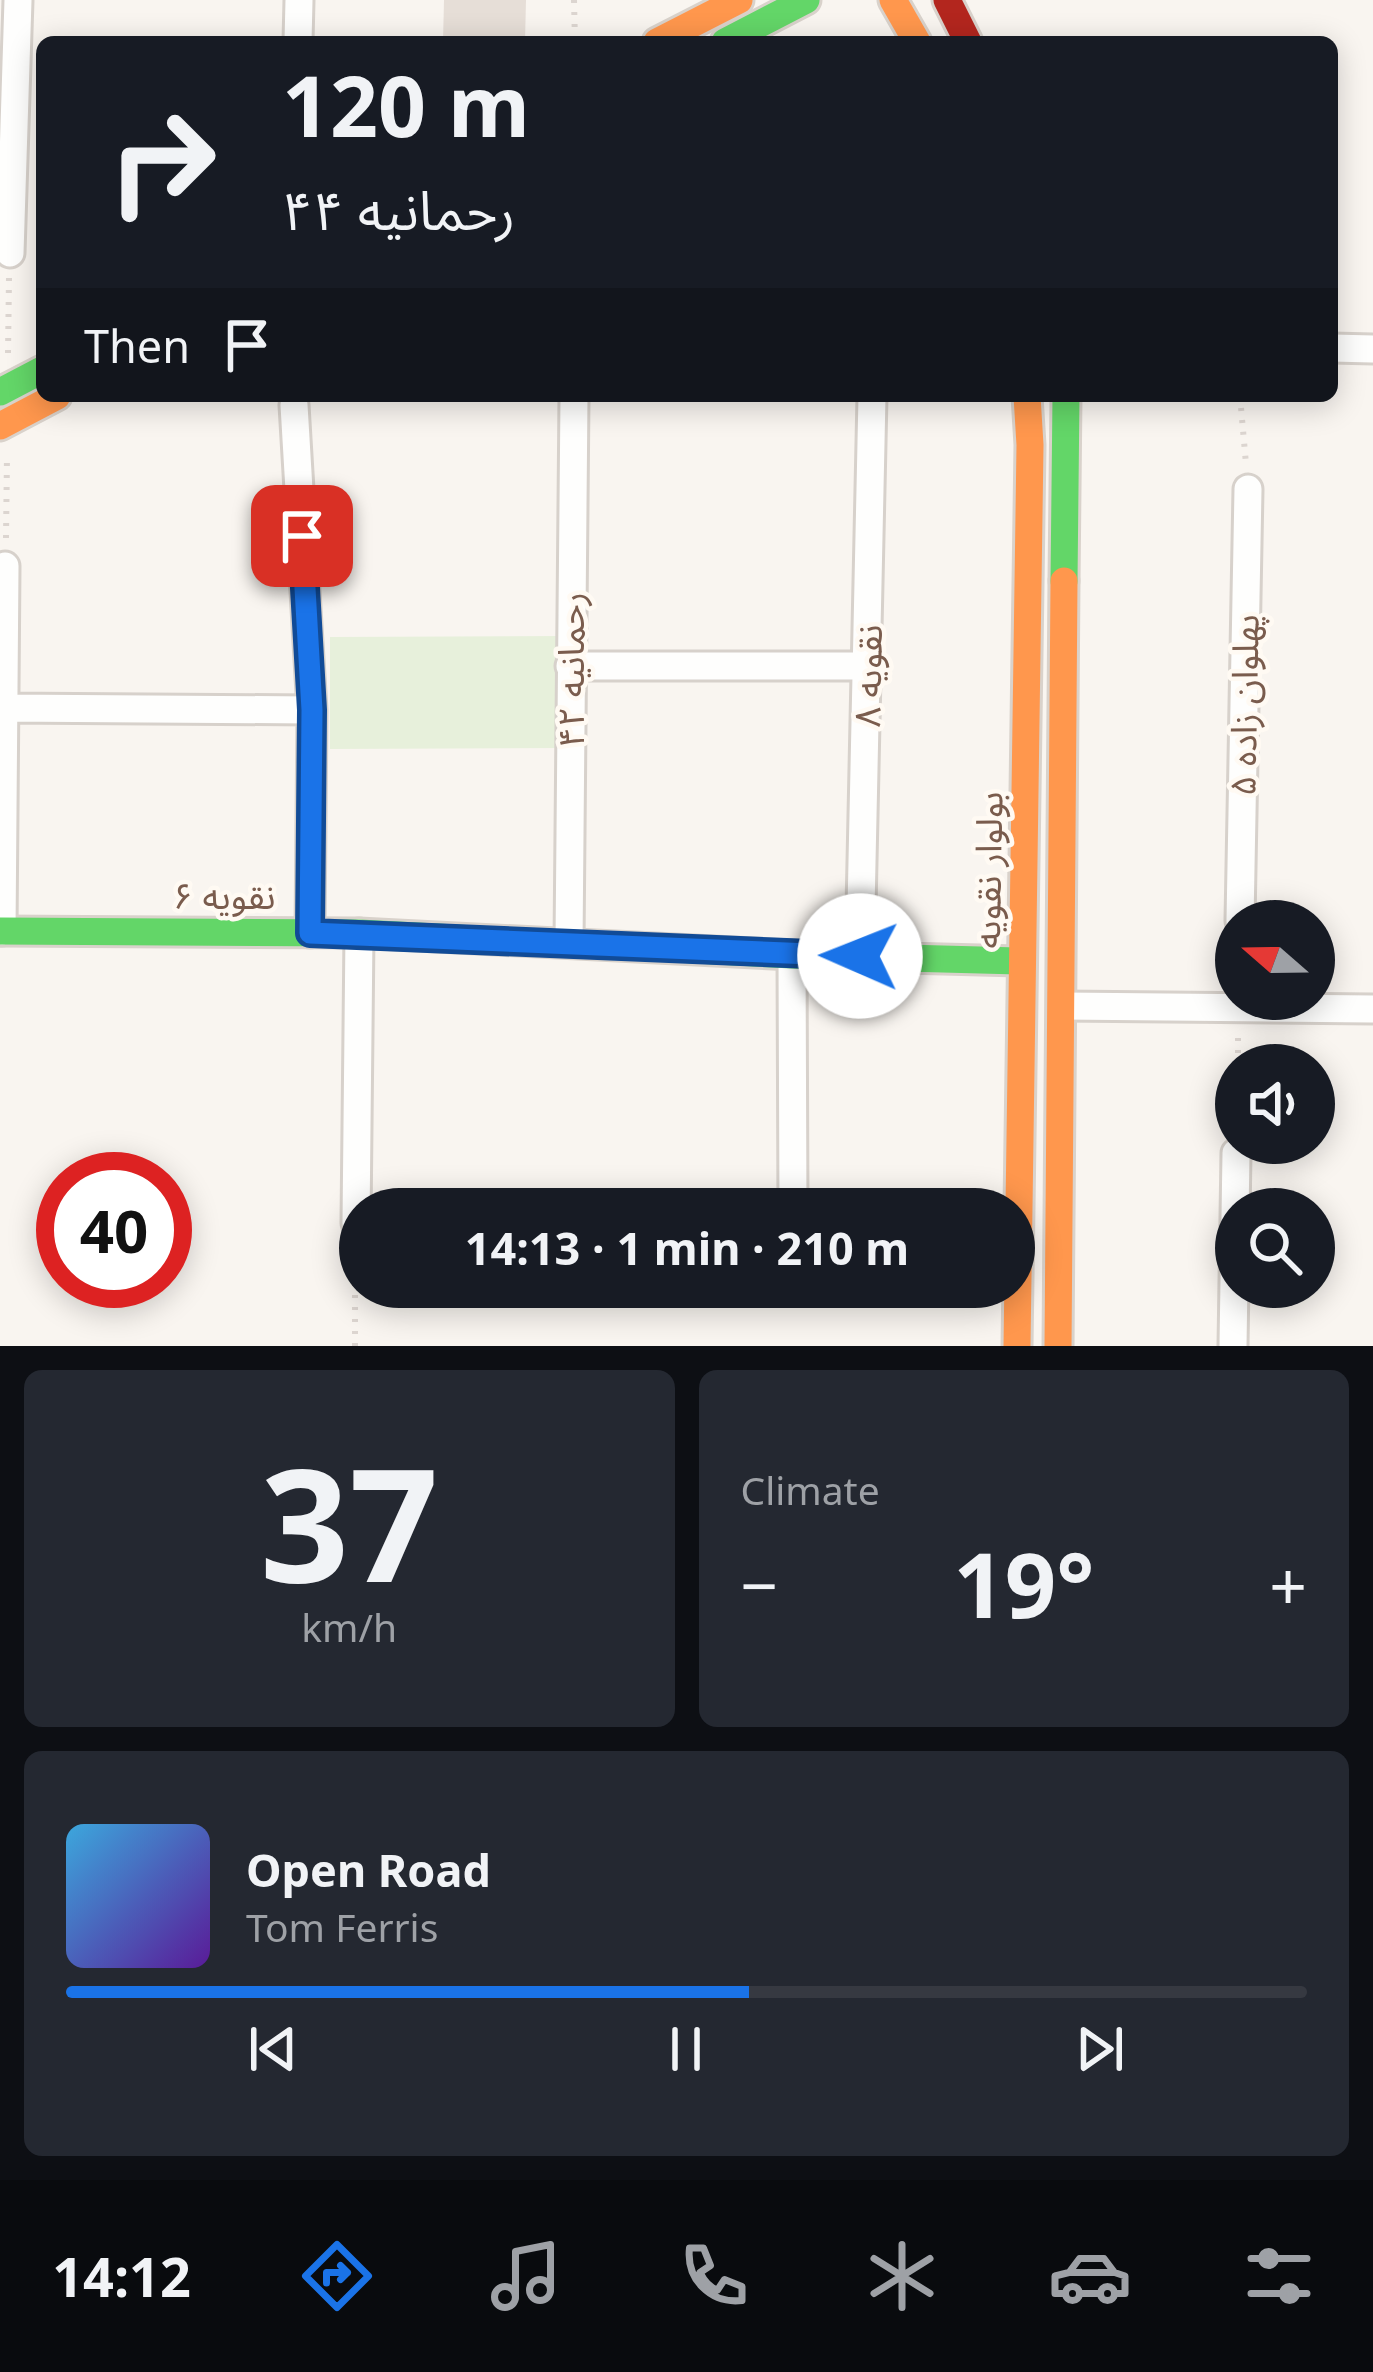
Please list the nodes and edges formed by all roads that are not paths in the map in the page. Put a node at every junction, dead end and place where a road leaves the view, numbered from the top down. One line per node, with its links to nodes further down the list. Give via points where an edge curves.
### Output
1 (18, 0): 12 (street)
2 (299, 0): 7 (street)
3 (739, 0): 8 (main road)
4 (806, 0): 9 (main road)
5 (892, 0): 10 (main road)
6 (947, 0): 11 (main road)
7 (298, 36)
8 (669, 36)
9 (736, 36)
10 (913, 36)
11 (965, 36)
12 (10, 254)
13 (1338, 348): 14 (street)
14 (1373, 349)
15 (36, 373): 16 (main road)
16 (4, 389)
17 (46, 402): 23 (main road)
18 (574, 402): 26 (street, رحمانیه ۴۲)
19 (872, 402): 27 (street, نقویه ۸)
20 (1027, 402): 37 (main road, بولوار نقویه)
21 (1066, 402): 39 (main road, بولوار نقویه)
22 (294, 405): 29 (street)
23 (4, 424)
24 (1248, 489): 30 (street, پهلوان زاده ۵)
25 (5, 566): 28 (street)
26 (571, 666): 27 (street); 34 (street, رحمانیه ۴۲)
27 (868, 666): 36 (street, نقویه ۸)
28 (4, 708): 29 (street); 31 (street)
29 (312, 710): 32 (street)
30 (1240, 900)
31 (1, 931): 32 (main road, نقویه ۶)
32 (310, 933): 33 (main road, نقویه ۶)
33 (359, 933): 34 (main road, نقویه ۶); 43 (street)
34 (569, 944): 35 (main road, نقویه ۶)
35 (792, 955): 36 (main road, نقویه ۶); 44 (street)
36 (860, 956): 37 (main road, نقویه ۶)
37 (1022, 962): 45 (main road, بولوار نقویه)
38 (1215, 1004): 39 (street)
39 (1062, 1006): 46 (main road, بولوار نقویه)
40 (1335, 1008): 41 (street)
41 (1373, 1009)
42 (1236, 1164): 47 (street)
43 (356, 1188)
44 (793, 1188)
45 (1017, 1346)
46 (1058, 1346)
47 (1233, 1346)

